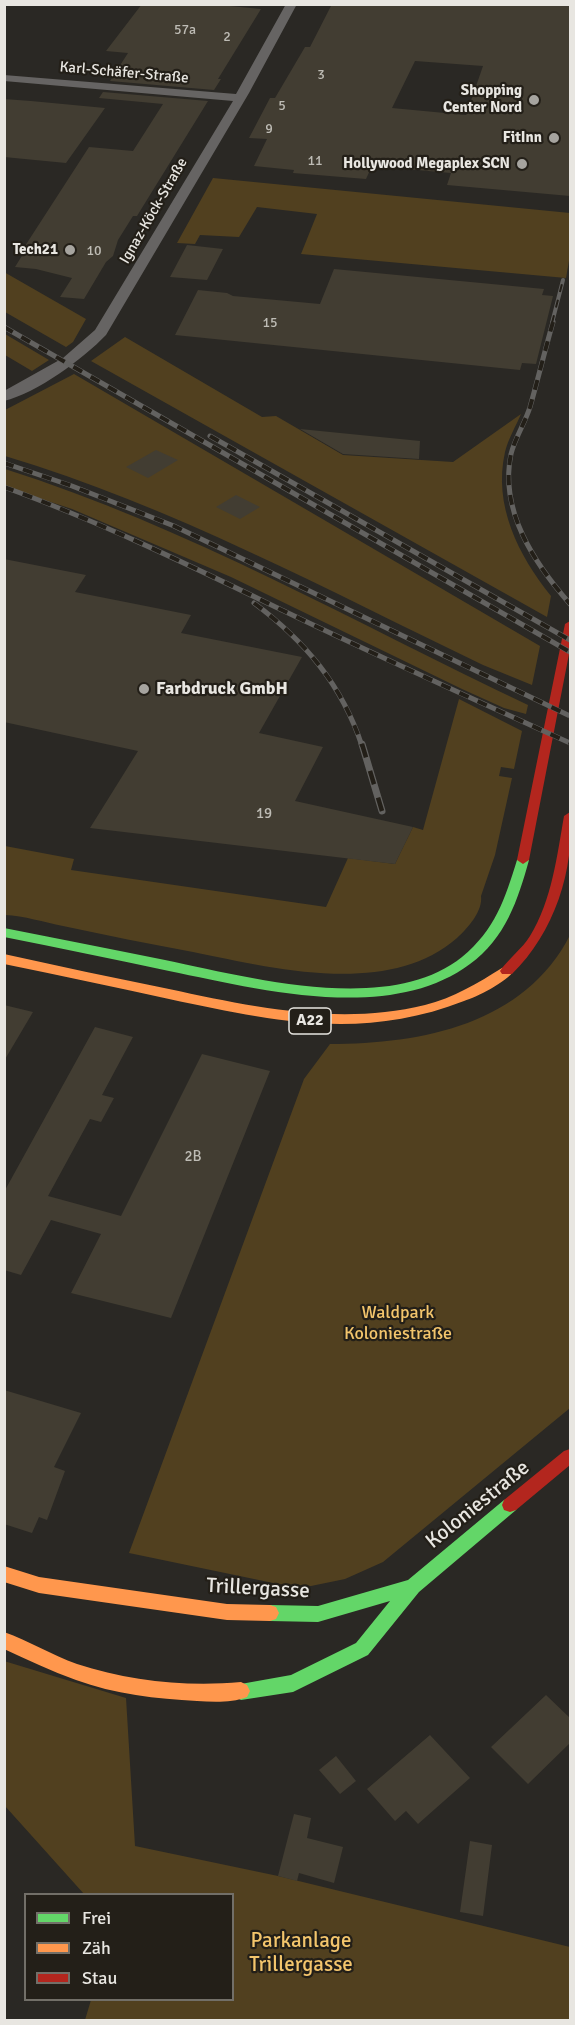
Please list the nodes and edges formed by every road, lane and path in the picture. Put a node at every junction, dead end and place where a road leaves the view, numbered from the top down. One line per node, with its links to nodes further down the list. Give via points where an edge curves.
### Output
1 (292, 4): 3 (street, Ignaz-Köck-Straße)
2 (4, 78): 3 (street, Karl-Schäfer-Straße)
3 (240, 98): 4 (street, Ignaz-Köck-Straße, via 101,332 65,365)
4 (4, 397)
5 (570, 624): 7 (main road, A22, via 519,882 509,910 468,961 395,990 308,993)
6 (570, 816): 8 (main road, A22, via 548,918 530,949 500,978 459,1001 410,1017 357,1023 304,1020)
7 (4, 932)
8 (4, 959)
9 (570, 1456): 11 (main road, Koloniestraße)
10 (4, 1575): 11 (main road, Trillergasse, via 39,1585 227,1612 318,1614)
11 (413, 1586): 12 (main road, via 362,1649 293,1683 217,1694 88,1676)
12 (4, 1640)

